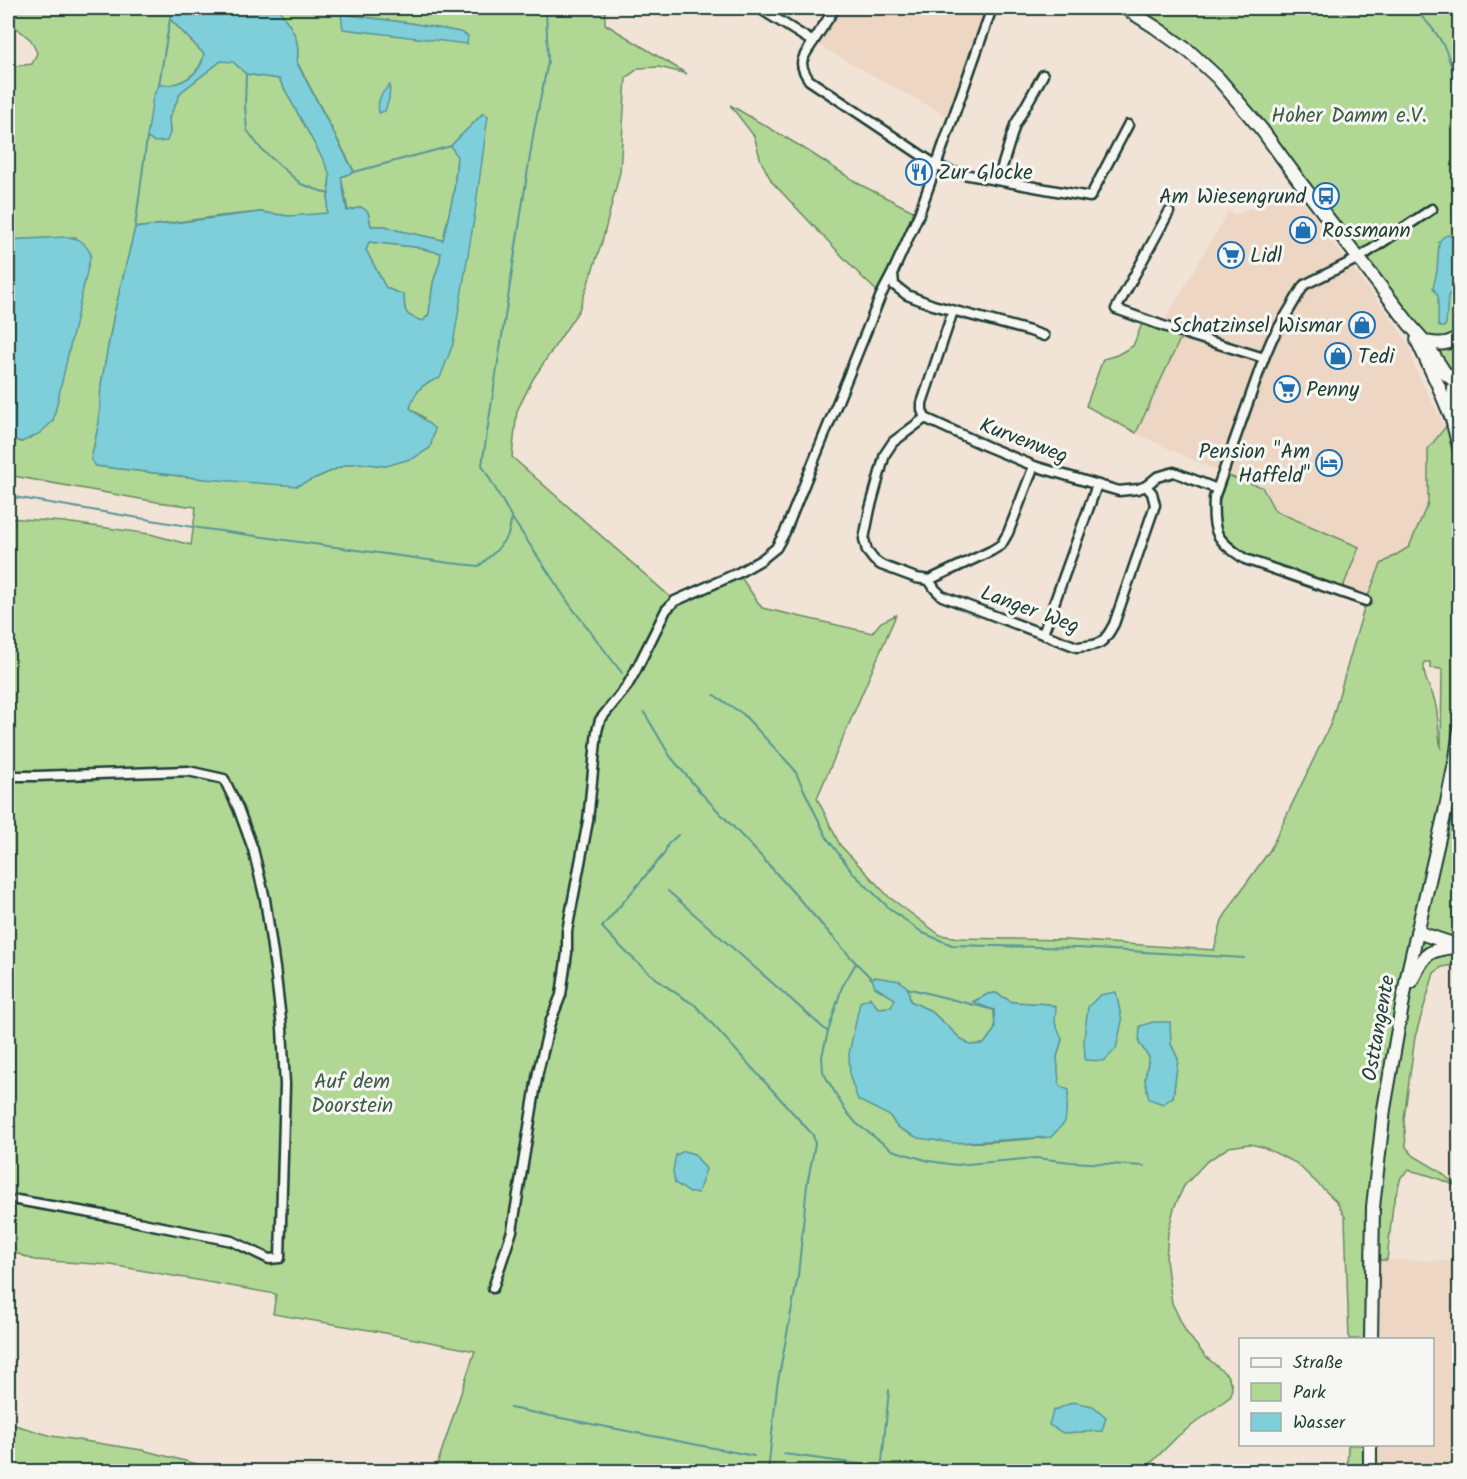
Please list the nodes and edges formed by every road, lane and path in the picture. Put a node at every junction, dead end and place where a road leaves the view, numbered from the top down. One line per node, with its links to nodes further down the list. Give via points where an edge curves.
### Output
1 (759, 8): 5 (street)
2 (835, 8): 5 (street)
3 (992, 8): 8 (street)
4 (1125, 8): 12 (main road, via 1190,52 1218,78)
5 (813, 42): 8 (street, via 802,60 802,69 810,80)
6 (1042, 75): 9 (street, via 1015,125)
7 (1128, 125): 9 (street, via 1090,197)
8 (936, 165): 9 (street, via 952,172); 13 (street)
9 (998, 180)
10 (1432, 209): 12 (street)
11 (1169, 212): 19 (street, via 1116,309)
12 (1359, 258): 15 (main road); 19 (street, via 1304,285)
13 (893, 272): 14 (street, via 894,285 907,295); 37 (street, via 776,548 738,573 675,601 666,610 627,686 600,720 588,820 567,931 561,996 538,1072 512,1231)
14 (953, 311): 17 (street); 22 (street, via 922,403)
15 (1410, 326): 18 (main road); 23 (main road, via 1452,419)
16 (1460, 335): 18 (main road, via 1446,344)
17 (1044, 336)
18 (1425, 342): 20 (main road, via 1445,373)
19 (1264, 358): 27 (street)
20 (1458, 380): 21 (main road, via 1453,392)
21 (1460, 405)
22 (925, 418): 24 (street, Kurvenweg); 28 (street, Langer Weg, via 893,442 885,454 864,539 867,551 881,565)
23 (1460, 451)
24 (1034, 466): 25 (street, Kurvenweg); 28 (street, Langer Weg, via 1001,545)
25 (1097, 485): 26 (street, Kurvenweg, via 1119,490); 30 (street)
26 (1146, 486): 27 (street, Kurvenweg, via 1157,477 1174,472); 30 (street, Langer Weg, via 1155,505 1107,637 1100,644 1077,647)
27 (1217, 489): 29 (street, via 1213,515 1217,534 1228,548 1245,559)
28 (929, 580): 30 (street, Langer Weg, via 942,596)
29 (1366, 601)
30 (1043, 634)
31 (1460, 729): 33 (main road, Osttangente, via 1446,812)
32 (8, 776): 36 (street, via 188,771 224,779 253,849 265,899 282,1028 285,1085 280,1258 269,1259 232,1241)
33 (1417, 932): 34 (main road); 35 (main road, Osttangente)
34 (1460, 946): 35 (main road, via 1436,949 1423,958)
35 (1404, 996): 38 (main road, Osttangente, via 1384,1109 1373,1207)
36 (17, 1200)
37 (493, 1288)
38 (1371, 1338)
39 (1370, 1446): 40 (main road)
40 (1370, 1472)

